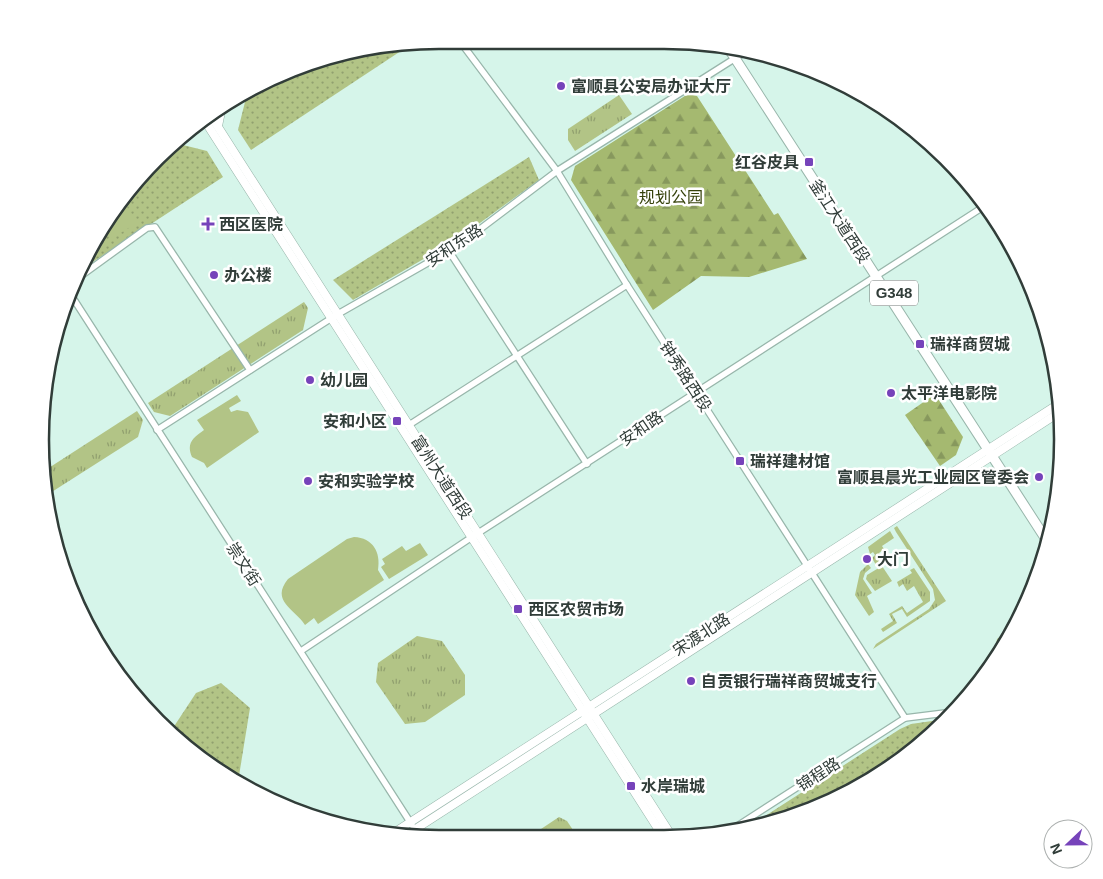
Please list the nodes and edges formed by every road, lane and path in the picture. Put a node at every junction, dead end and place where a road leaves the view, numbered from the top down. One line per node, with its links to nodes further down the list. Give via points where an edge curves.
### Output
1 (465, 49): 9 (street, 钟秀路西段)
2 (737, 55): 9 (street, 安和东路)
3 (740, 56): 13 (highway, 釜江大道西段 / G348)
4 (218, 118): 8 (main road)
5 (213, 122): 8 (main road, 富州大道西段)
6 (210, 124): 8 (main road, 富州大道西段)
7 (206, 126): 8 (main road)
8 (214, 127): 16 (main road, 富州大道西段)
9 (557, 172): 11 (street, 安和东路); 14 (street, 钟秀路西段)
10 (979, 209): 13 (street, 安和路)
11 (449, 250): 16 (street, 安和东路); 17 (street)
12 (87, 272): 18 (street, via 148,228 155,228)
13 (878, 274): 19 (street, 安和路); 24 (highway, 釜江大道西段 / G348)
14 (627, 285): 17 (street); 19 (street, 钟秀路西段)
15 (74, 300): 23 (street, 崇文街)
16 (334, 316): 18 (street, 安和东路); 22 (main road, 富州大道西段); 28 (main road, 富州大道西段)
17 (517, 356): 22 (street); 25 (street)
18 (250, 370): 23 (street, 安和东路)
19 (696, 392): 25 (street, 安和路); 29 (street, 钟秀路西段)
20 (1053, 408): 24 (main road)
21 (1053, 416): 24 (main road)
22 (409, 425): 28 (main road, 富州大道西段)
23 (158, 430): 30 (street, 崇文街)
24 (992, 451): 26 (highway, 釜江大道西段 / G348); 27 (highway, 釜江大道西段 / G348); 29 (main road, 宋渡北路)
25 (587, 464): 28 (street, 安和路)
26 (1044, 528)
27 (1043, 534)
28 (475, 535): 30 (street, 安和路); 31 (main road, 富州大道西段)
29 (809, 570): 31 (main road, 宋渡北路); 33 (street, 钟秀路西段)
30 (301, 651): 35 (street, 崇文街)
31 (588, 712): 35 (main road, 宋渡北路); 36 (main road, 富州大道西段); 37 (main road, 富州大道西段)
32 (942, 713): 33 (street)
33 (905, 718): 34 (street, 锦程路)
34 (742, 823)
35 (413, 829)
36 (659, 830)
37 (668, 830)

